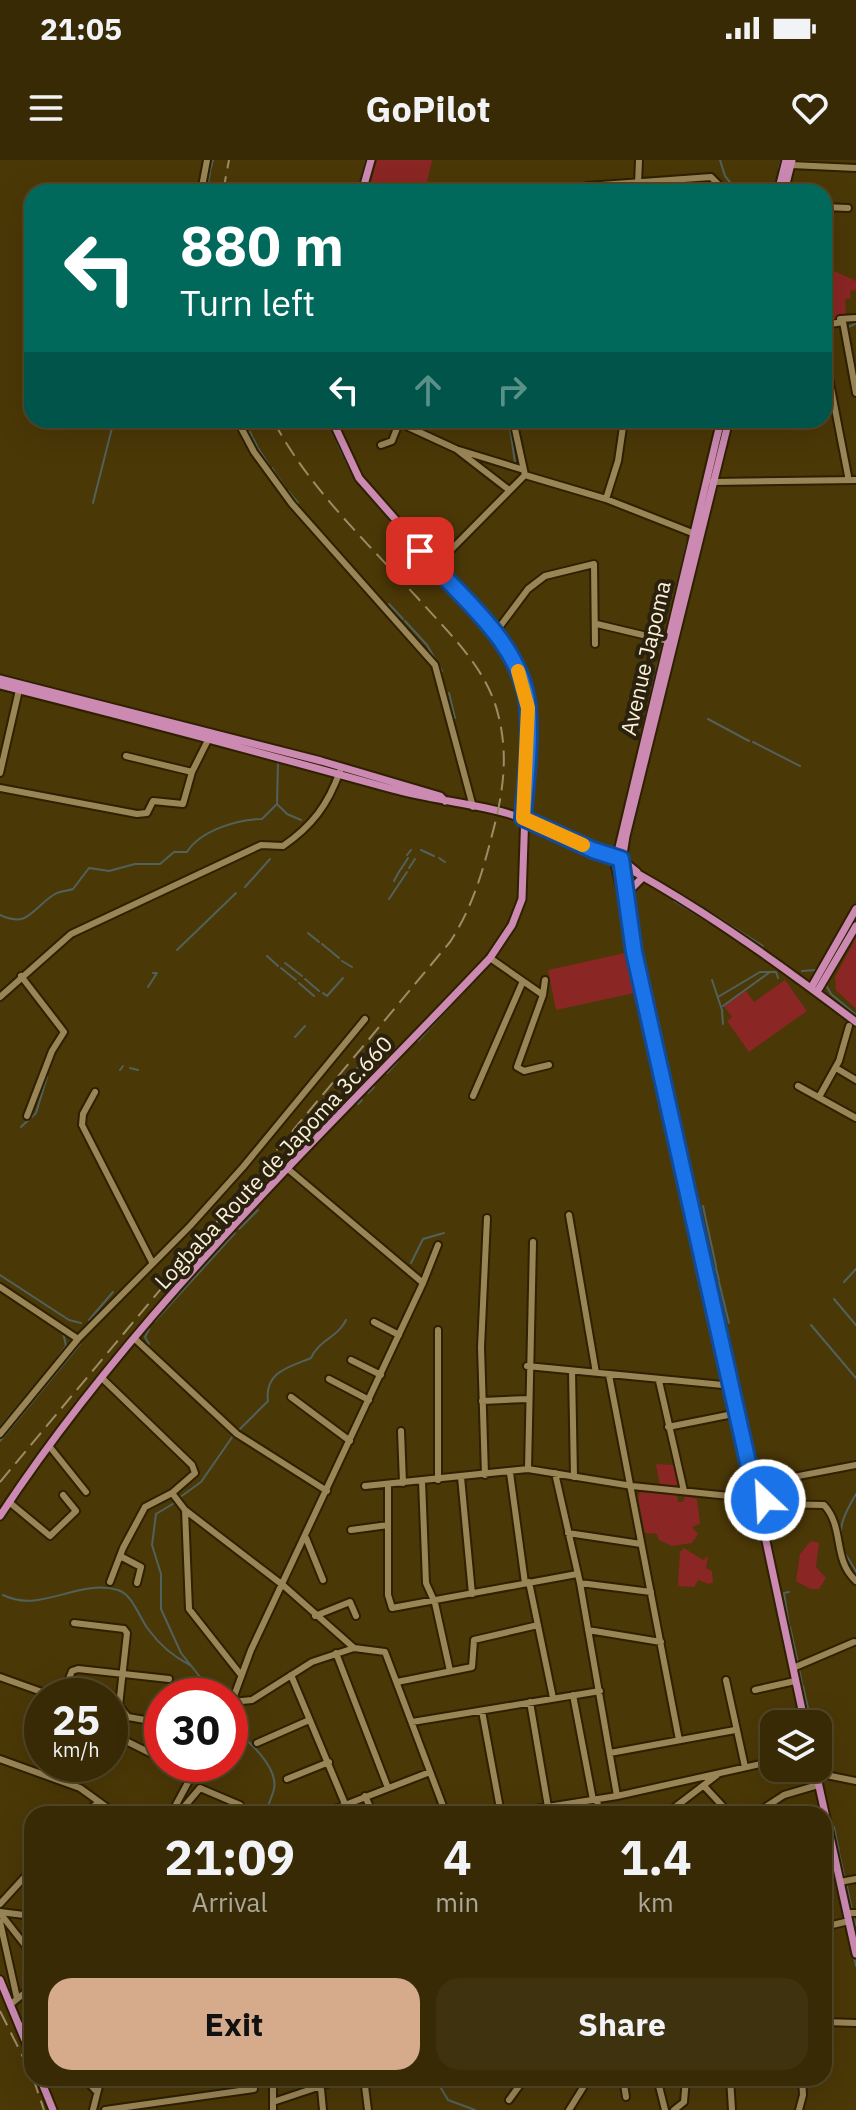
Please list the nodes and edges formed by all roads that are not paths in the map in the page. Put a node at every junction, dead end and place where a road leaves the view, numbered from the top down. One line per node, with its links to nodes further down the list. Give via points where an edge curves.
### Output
1 (207, 160): 6 (street)
2 (371, 160): 7 (main road)
3 (639, 160): 8 (street)
4 (789, 162): 5 (street); 10 (main road); 11 (main road)
5 (856, 168)
6 (202, 184)
7 (364, 184)
8 (638, 184): 9 (street, via 711,177)
9 (718, 184)
10 (781, 184)
11 (785, 184)
12 (832, 207): 13 (street)
13 (848, 208)
14 (856, 318): 15 (street)
15 (832, 322)
16 (832, 323): 18 (street, via 843,322)
17 (832, 393): 30 (street)
18 (856, 393)
19 (241, 428): 49 (street, via 292,504 435,665)
20 (336, 428): 36 (main road, Logbaba Route de Japoma 3c.660, via 359,478)
21 (395, 428): 27 (street, via 392,441)
22 (409, 428): 28 (street)
23 (515, 428): 29 (street)
24 (623, 428): 34 (street)
25 (720, 428): 32 (main road, Avenue Japoma)
26 (727, 428): 32 (main road, Avenue Japoma)
27 (381, 445)
28 (456, 449): 29 (street); 33 (street)
29 (524, 472): 33 (street); 34 (street)
30 (848, 476)
31 (856, 480): 32 (street)
32 (710, 482): 35 (main road, Avenue Japoma)
33 (509, 490): 36 (street)
34 (606, 499): 35 (street)
35 (697, 535): 39 (main road, Avenue Japoma); 53 (main road, Avenue Japoma)
36 (434, 567): 38 (main road, Logbaba Route de Japoma 3c.660)
37 (597, 624): 38 (street, via 594,564 545,576 528,589); 39 (street); 40 (street)
38 (495, 633): 50 (main road, Logbaba Route de Japoma 3c.660, via 516,666 526,696)
39 (668, 641): 51 (main road, Avenue Japoma)
40 (595, 644)
41 (0, 682): 42 (main road); 43 (main road)
42 (19, 690): 43 (main road); 47 (street)
43 (210, 736): 45 (main road); 46 (street)
44 (126, 756): 46 (street)
45 (340, 770): 49 (main road); 60 (street, via 330,800 316,819 283,846 261,845 71,934)
46 (192, 772): 48 (street, via 184,804 152,802 145,814)
47 (0, 773)
48 (0, 788)
49 (473, 807): 50 (main road)
50 (523, 818): 52 (main road); 59 (main road, Logbaba Route de Japoma 3c.660, via 522,899)
51 (617, 843): 52 (main road); 53 (main road, Avenue Japoma)
52 (595, 851): 53 (main road)
53 (618, 861): 54 (main road); 55 (main road, Avenue Japoma); 56 (main road, Avenue Japoma)
54 (643, 877): 55 (main road); 63 (main road)
55 (626, 894): 56 (main road, Avenue Japoma)
56 (625, 904): 99 (main road, Avenue Japoma)
57 (856, 909): 63 (main road)
58 (856, 926): 63 (main road)
59 (490, 958): 62 (street); 77 (main road, Logbaba Route de Japoma 3c.660)
60 (21, 976): 65 (street); 75 (street, via 64,1032)
61 (545, 980): 64 (street)
62 (523, 981): 64 (street); 73 (street)
63 (814, 990): 67 (main road)
64 (543, 995): 68 (street, via 517,1067 524,1071)
65 (0, 997)
66 (365, 1019): 82 (street, via 243,1167)
67 (852, 1024): 69 (street)
68 (549, 1065)
69 (836, 1068): 70 (street); 74 (street)
70 (856, 1080)
71 (798, 1086): 74 (street)
72 (95, 1092): 82 (street, via 82,1125)
73 (473, 1096)
74 (819, 1097): 76 (street)
75 (27, 1116)
76 (856, 1118)
77 (288, 1169): 83 (street); 88 (main road, Logbaba Route de Japoma 3c.660)
78 (569, 1215): 93 (street)
79 (487, 1218): 103 (street)
80 (533, 1242): 91 (street)
81 (438, 1245): 83 (street)
82 (152, 1262): 89 (street)
83 (423, 1283): 87 (street)
84 (0, 1287): 89 (street)
85 (374, 1322): 87 (street)
86 (438, 1330): 117 (street)
87 (399, 1335): 94 (street)
88 (134, 1338): 96 (main road, Logbaba Route de Japoma 3c.660); 124 (street, via 237,1434)
89 (78, 1339): 107 (street)
90 (351, 1360): 94 (street)
91 (527, 1366): 92 (street); 101 (street)
92 (572, 1371): 93 (street); 116 (street)
93 (596, 1373): 95 (street)
94 (381, 1375): 102 (street)
95 (609, 1375): 98 (street); 122 (street)
96 (103, 1379): 109 (main road, Logbaba Route de Japoma 3c.660); 127 (street, via 194,1469)
97 (329, 1379): 102 (street)
98 (659, 1381): 99 (street); 105 (street)
99 (733, 1386): 104 (main road, Avenue Japoma)
100 (291, 1397): 108 (street)
101 (527, 1399): 103 (street); 111 (street)
102 (369, 1400): 108 (street)
103 (482, 1401): 114 (street)
104 (738, 1413): 105 (street); 123 (main road, Avenue Japoma)
105 (668, 1427): 125 (street)
106 (401, 1431): 119 (street)
107 (0, 1434)
108 (350, 1441): 124 (street)
109 (50, 1447): 126 (street); 129 (main road, Logbaba Route de Japoma 3c.660)
110 (856, 1465): 123 (street)
111 (528, 1469): 112 (street); 113 (street)
112 (510, 1473): 114 (street); 142 (street)
113 (555, 1473): 116 (street); 134 (street)
114 (485, 1475): 115 (street)
115 (461, 1477): 117 (street); 147 (street)
116 (574, 1477): 122 (street)
117 (438, 1480): 118 (street)
118 (422, 1481): 119 (street); 148 (street, via 426,1583)
119 (403, 1483): 120 (street)
120 (388, 1484): 121 (street); 132 (street)
121 (365, 1486)
122 (632, 1486): 125 (street); 136 (street)
123 (755, 1487): 125 (street, via 739,1497); 140 (street, via 771,1504 824,1505 836,1521 844,1567); 158 (main road, Avenue Japoma)
124 (327, 1491): 135 (street)
125 (684, 1491)
126 (86, 1492)
127 (172, 1493): 130 (street); 137 (street, via 145,1507)
128 (63, 1495): 129 (street, via 76,1511 50,1536)
129 (9, 1502): 131 (main road, Logbaba Route de Japoma 3c.660)
130 (185, 1510): 145 (street); 161 (street, via 189,1609)
131 (0, 1516)
132 (388, 1525): 133 (street); 148 (street, via 390,1607)
133 (351, 1530)
134 (568, 1533): 136 (street); 138 (street)
135 (306, 1538): 139 (street); 145 (street)
136 (641, 1544): 146 (street)
137 (120, 1556): 141 (street); 143 (street, via 141,1567)
138 (577, 1574): 142 (street); 144 (street)
139 (323, 1580)
140 (856, 1581)
141 (110, 1582)
142 (527, 1582): 147 (street); 152 (street)
143 (137, 1583)
144 (580, 1583): 146 (street); 153 (street)
145 (284, 1586): 149 (street); 161 (street)
146 (651, 1592): 154 (street)
147 (472, 1594): 148 (street)
148 (435, 1603): 159 (street)
149 (315, 1616): 150 (street, via 350,1602); 156 (street)
150 (356, 1616)
151 (74, 1623): 160 (street, via 124,1629)
152 (538, 1625): 159 (street, via 474,1640 472,1667); 174 (street)
153 (588, 1630): 154 (street); 172 (street)
154 (661, 1642): 183 (street)
155 (854, 1642): 158 (street)
156 (354, 1648): 157 (street); 169 (street, via 385,1652)
157 (336, 1653): 162 (street); 199 (street)
158 (793, 1668): 168 (main road, Avenue Japoma)
159 (450, 1671): 169 (street)
160 (124, 1672): 164 (street, via 72,1671); 165 (street); 179 (street, via 118,1695 122,1713)
161 (241, 1675): 166 (street)
162 (291, 1675): 175 (street); 180 (street)
163 (0, 1677): 170 (street)
164 (69, 1678)
165 (163, 1678)
166 (240, 1678)
167 (726, 1680): 182 (street)
168 (795, 1681): 171 (street); 177 (main road, Avenue Japoma)
169 (397, 1682): 181 (street)
170 (24, 1686)
171 (755, 1690)
172 (600, 1691): 173 (street); 185 (street)
173 (573, 1695): 174 (street); 202 (street)
174 (553, 1698): 176 (street)
175 (248, 1701)
176 (530, 1702): 178 (street); 214 (street)
177 (802, 1710)
178 (482, 1711): 181 (street); 213 (street)
179 (144, 1718)
180 (307, 1721): 184 (street); 187 (street)
181 (412, 1722): 190 (street)
182 (735, 1730): 183 (street); 189 (street)
183 (679, 1740): 185 (street)
184 (257, 1743)
185 (610, 1753): 201 (street)
186 (0, 1759): 203 (street, via 80,1788)
187 (329, 1762): 193 (street); 204 (street)
188 (760, 1764): 189 (street)
189 (745, 1767): 191 (street)
190 (430, 1772): 199 (street); 212 (street)
191 (719, 1773): 198 (street); 201 (street)
192 (832, 1775): 194 (street)
193 (287, 1779)
194 (856, 1781)
195 (188, 1782): 208 (street)
196 (817, 1782): 197 (main road)
197 (818, 1785): 219 (street); 220 (main road)
198 (704, 1786): 217 (street); 218 (street)
199 (388, 1788): 200 (street)
200 (365, 1796): 204 (street); 211 (street)
201 (617, 1796): 202 (street)
202 (595, 1800): 215 (street); 216 (street)
203 (99, 1802): 206 (street); 207 (street)
204 (345, 1804): 210 (street)
205 (240, 1805): 209 (street, via 200,1788)
206 (94, 1806)
207 (105, 1806)
208 (175, 1806)
209 (185, 1806)
210 (340, 1806)
211 (369, 1806)
212 (443, 1806)
213 (502, 1806)
214 (550, 1806)
215 (566, 1806)
216 (597, 1806)
217 (677, 1806)
218 (723, 1806)
219 (767, 1806)
220 (822, 1806)
221 (832, 1852): 222 (main road)
222 (835, 1863): 223 (street); 226 (main road)
223 (832, 1865)
224 (24, 1878): 227 (street)
225 (856, 1879): 226 (street)
226 (840, 1882): 230 (main road)
227 (0, 1904)
228 (0, 1913): 229 (street); 233 (street)
229 (24, 1915)
230 (851, 1916): 232 (street); 234 (main road)
231 (0, 1922): 237 (street)
232 (832, 1924)
233 (24, 1944)
234 (856, 1954)
235 (0, 1980): 238 (main road)
236 (24, 1993): 237 (street)
237 (17, 1998): 238 (street)
238 (11, 2004): 242 (main road)
239 (832, 2022): 240 (street)
240 (856, 2023)
241 (24, 2025): 242 (street)
242 (20, 2027): 243 (main road)
243 (24, 2037)
244 (43, 2086): 261 (main road)
245 (91, 2086): 257 (street)
246 (99, 2086): 257 (street)
247 (320, 2086): 260 (street); 264 (street)
248 (365, 2086): 265 (street)
249 (519, 2086): 259 (street)
250 (584, 2086): 266 (street)
251 (624, 2086): 258 (street)
252 (659, 2086): 267 (street)
253 (685, 2086): 268 (street, via 684,2102)
254 (730, 2086): 269 (street)
255 (802, 2086): 270 (street)
256 (254, 2089): 263 (street)
257 (97, 2092): 262 (street)
258 (626, 2097)
259 (509, 2100)
260 (273, 2106)
261 (53, 2110)
262 (93, 2110)
263 (105, 2110)
264 (323, 2110)
265 (368, 2110)
266 (569, 2110)
267 (665, 2110)
268 (674, 2110)
269 (732, 2110)
270 (799, 2110)

